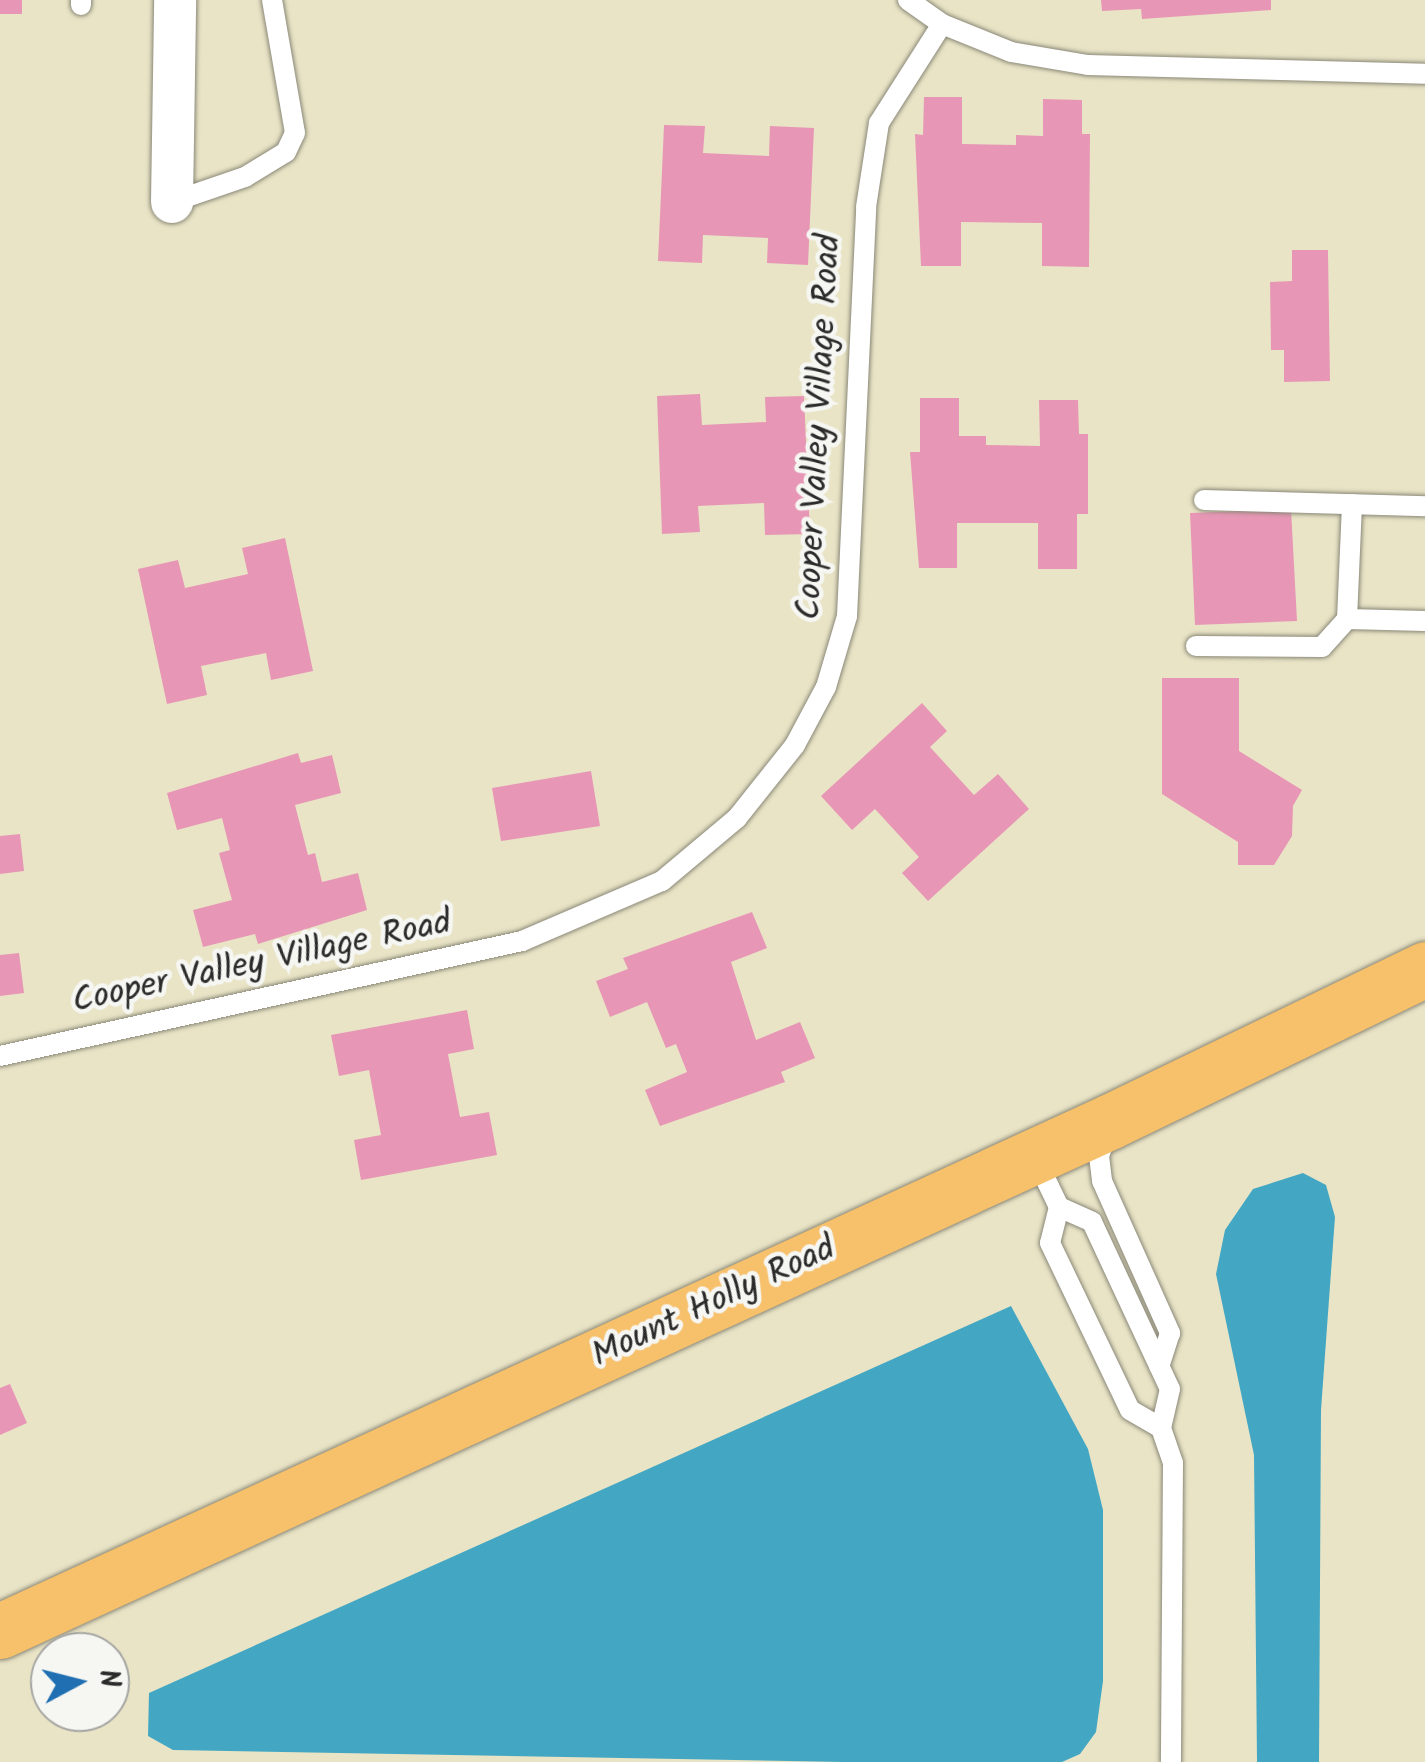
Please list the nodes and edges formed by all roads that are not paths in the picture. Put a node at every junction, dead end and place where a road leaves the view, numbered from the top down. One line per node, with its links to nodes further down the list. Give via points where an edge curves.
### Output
1 (175, 0): 6 (street)
2 (272, 0): 6 (lane, via 295,133 286,152 246,177)
3 (908, 0): 4 (lane)
4 (942, 24): 5 (lane, via 1011,52 1088,66); 14 (lane, Cooper Valley Village Road, via 879,123 866,207 847,616 826,687 795,745 738,818 662,881 522,941)
5 (1425, 74)
6 (172, 202)
7 (1204, 500): 8 (lane)
8 (1352, 504): 9 (lane); 10 (lane)
9 (1425, 506)
10 (1347, 619): 11 (lane); 12 (lane, via 1322,647)
11 (1425, 621)
12 (1196, 646)
13 (1425, 969): 15 (main road, Mount Holly Road)
14 (0, 1056)
15 (1111, 1120): 16 (main road, Mount Holly Road); 18 (lane, via 1099,1156 1102,1181 1170,1333)
16 (1035, 1155): 17 (lane); 20 (main road, Mount Holly Road)
17 (1058, 1207): 18 (lane, via 1092,1222); 19 (lane, via 1050,1243 1130,1410)
18 (1159, 1366): 19 (lane, via 1170,1390)
19 (1160, 1428): 21 (lane, via 1174,1462)
20 (0, 1632)
21 (1171, 1762)

